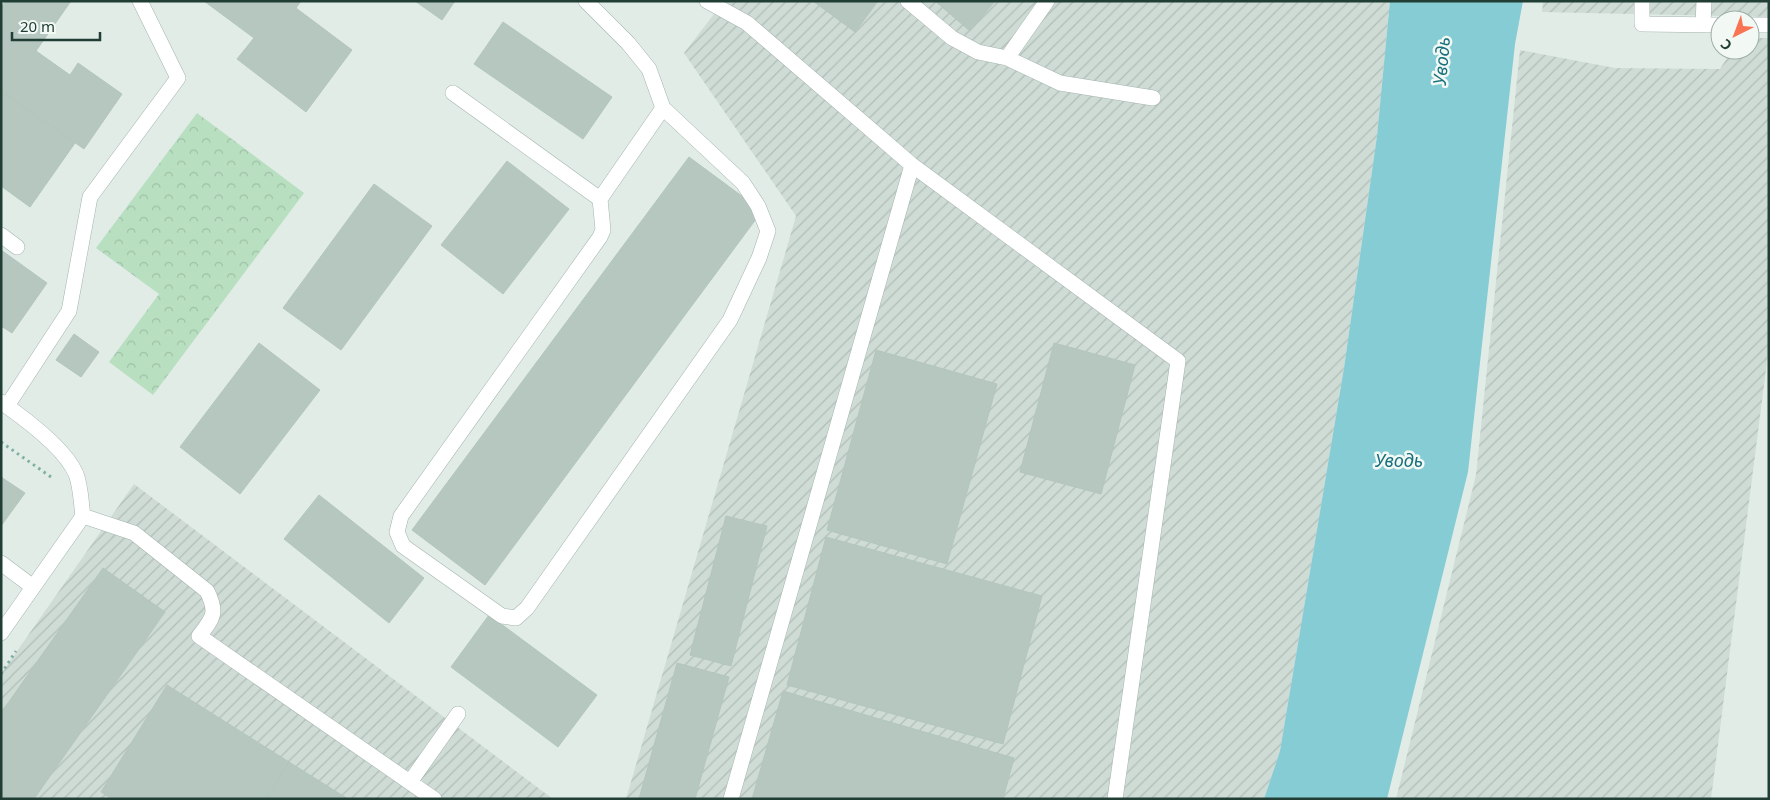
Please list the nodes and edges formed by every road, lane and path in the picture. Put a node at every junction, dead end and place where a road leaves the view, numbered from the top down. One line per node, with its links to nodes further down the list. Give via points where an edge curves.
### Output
1 (140, 1): 18 (street, via 178,78 90,196 69,311)
2 (586, 1): 13 (street, via 649,69)
3 (707, 1): 14 (street, via 747,23)
4 (908, 1): 10 (street, via 952,38 978,52)
5 (1047, 1): 10 (street)
6 (1642, 1): 8 (street, via 1642,24)
7 (1704, 1): 8 (street)
8 (1703, 25): 9 (street)
9 (1710, 25)
10 (1007, 58): 12 (street, via 1060,83)
11 (453, 93): 15 (street)
12 (1153, 98)
13 (664, 108): 15 (street); 15 (street, via 743,182 768,231 730,320 527,608 516,618 502,616 403,546 397,532 401,516 600,236 603,230)
14 (912, 165): 26 (street); 27 (street, via 1178,360)
15 (600, 199)
16 (1, 235): 17 (street)
17 (17, 247)
18 (4, 404): 19 (street, via 54,444 68,461 76,474)
19 (83, 516): 21 (street); 24 (street, via 134,533 207,591 213,604 213,618 199,636)
20 (1, 563): 21 (street)
21 (34, 587): 22 (street)
22 (1, 633)
23 (458, 714): 24 (street)
24 (410, 782): 25 (street)
25 (434, 799)
26 (731, 799)
27 (1115, 799)

